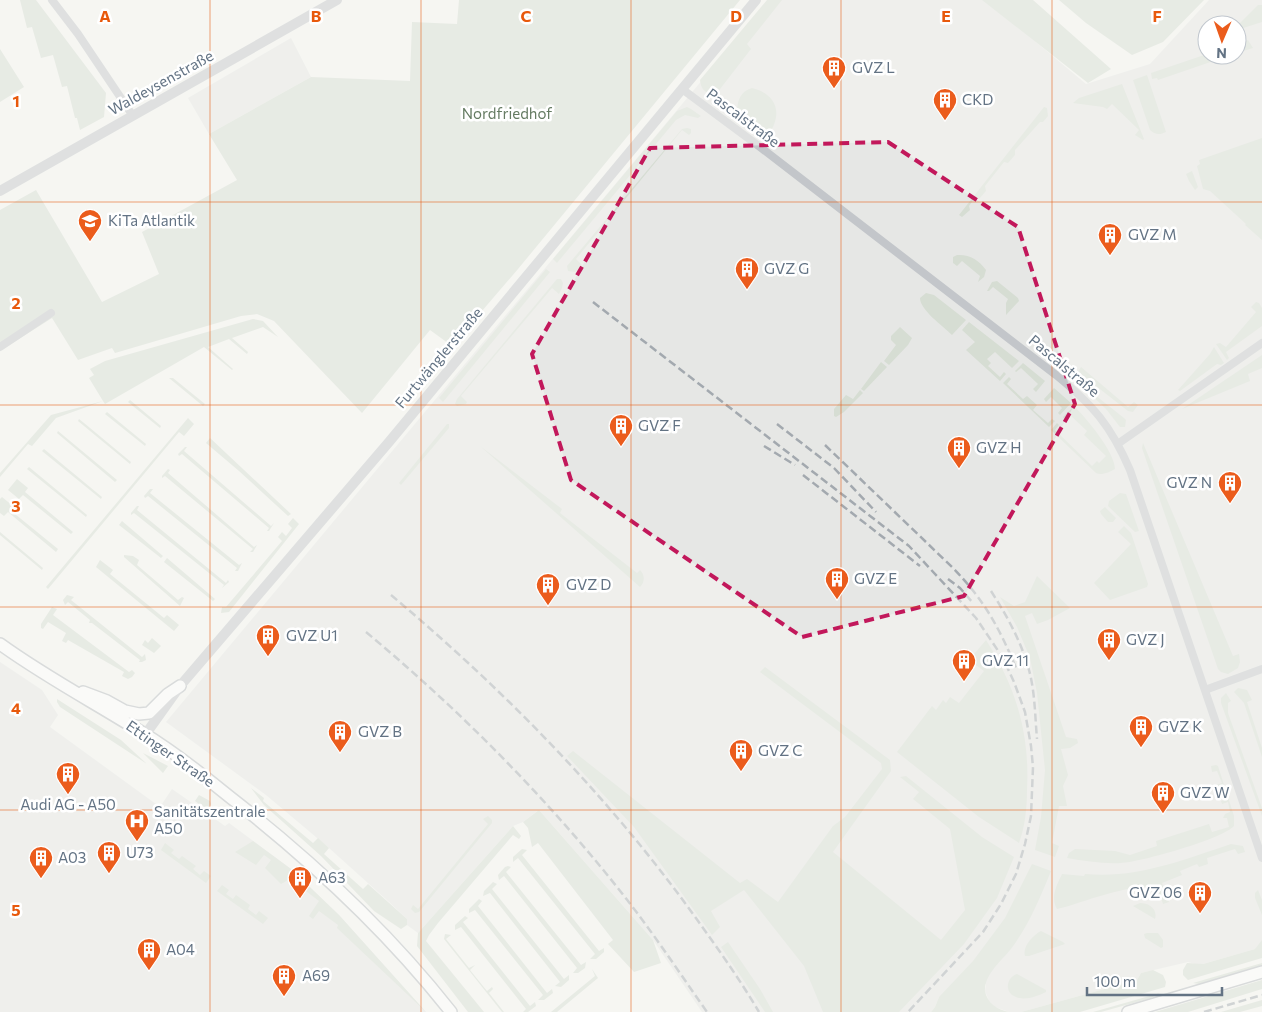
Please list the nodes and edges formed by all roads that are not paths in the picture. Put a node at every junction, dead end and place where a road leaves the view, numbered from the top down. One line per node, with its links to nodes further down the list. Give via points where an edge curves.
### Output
1 (52, 0): 5 (street)
2 (337, 0): 5 (street, Waldeysenstraße)
3 (756, 0): 4 (street, Furtwänglerstraße)
4 (682, 88): 10 (street, Pascalstraße, via 1056,375 1081,396); 13 (street, Furtwänglerstraße, via 389,442)
5 (133, 116): 6 (street, Waldeysenstraße)
6 (0, 191)
7 (51, 313): 9 (street)
8 (1262, 343): 10 (street)
9 (0, 347)
10 (1119, 443): 15 (street, Pascalstraße)
11 (0, 644): 14 (main road, Ettinger Straße)
12 (1262, 669): 15 (street)
13 (180, 686): 14 (main road, via 149,713 139,714); 16 (street, Furtwänglerstraße)
14 (71, 690): 16 (main road, Ettinger Straße)
15 (1205, 690): 17 (street, Pascalstraße)
16 (145, 735): 19 (main road, Ettinger Straße, via 200,773 316,868 399,951)
17 (1262, 858)
18 (1262, 972): 20 (main road)
19 (451, 1012)
20 (1128, 1012)

